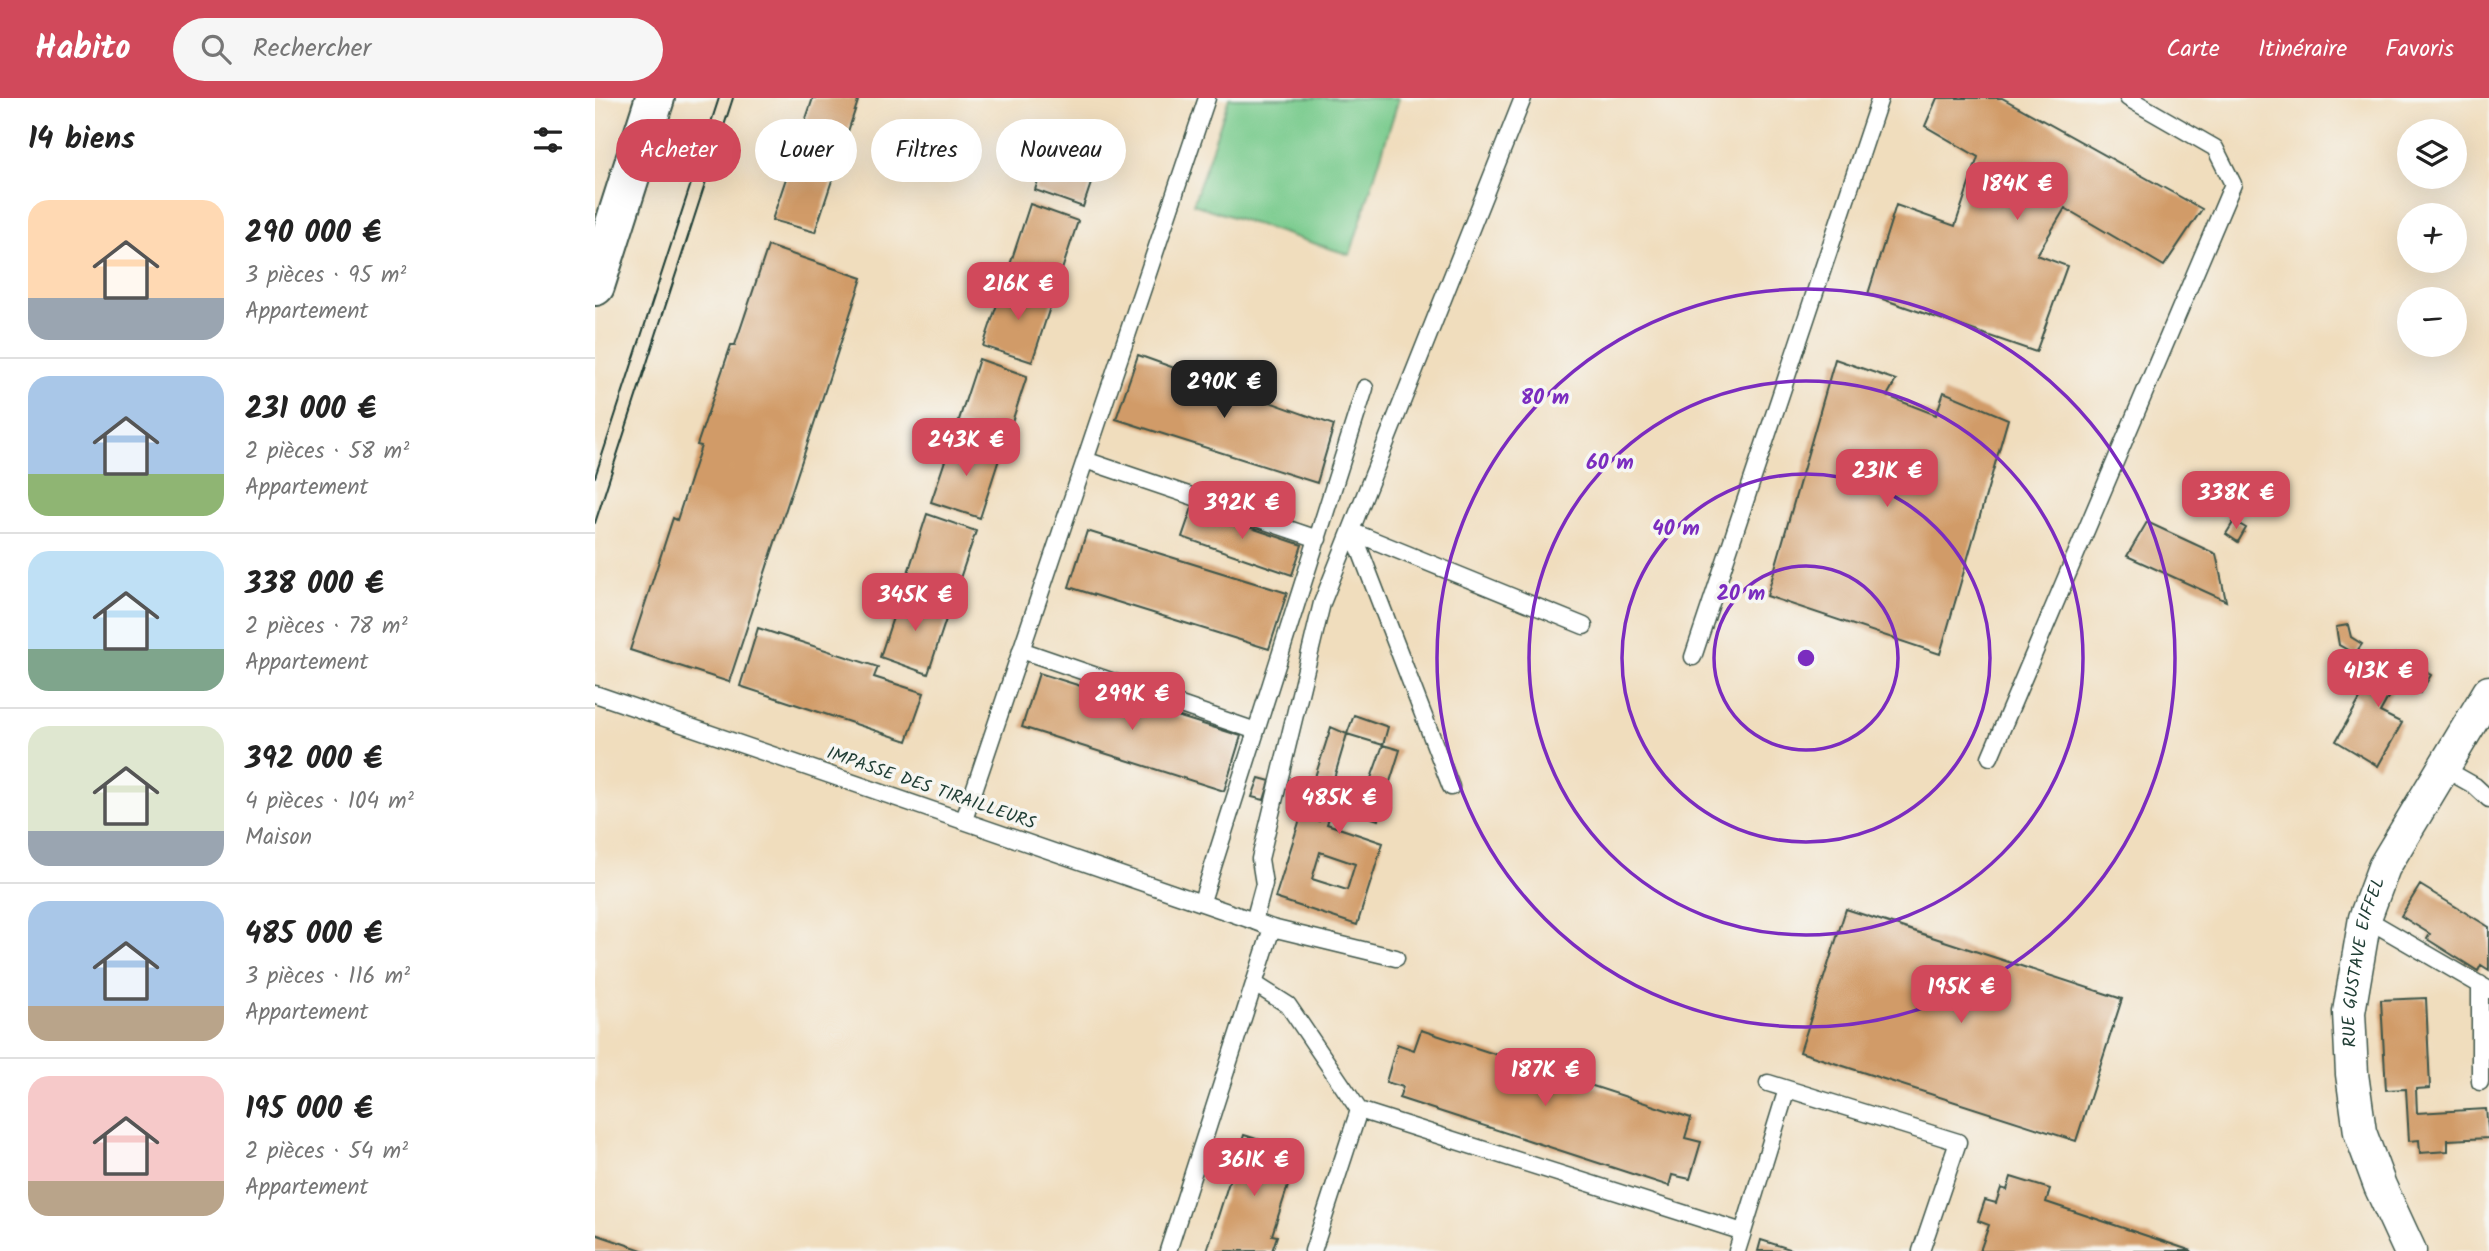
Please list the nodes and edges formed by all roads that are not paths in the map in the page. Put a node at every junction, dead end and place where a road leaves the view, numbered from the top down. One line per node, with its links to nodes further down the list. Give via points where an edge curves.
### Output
1 (655, 98): 6 (main road)
2 (1207, 98): 8 (lane)
3 (1523, 98): 9 (lane)
4 (1880, 98): 13 (lane)
5 (2128, 98): 17 (lane, via 2215,148 2233,184)
6 (595, 286)
7 (1366, 388): 10 (lane)
8 (1085, 460): 10 (lane); 12 (lane)
9 (1353, 532): 11 (lane); 19 (lane); 24 (lane, via 1322,603 1260,859 1264,884)
10 (1318, 539): 16 (lane)
11 (1584, 626)
12 (1021, 650): 16 (lane); 21 (lane)
13 (1693, 657)
14 (2489, 692): 18 (street, RUE GUSTAVE EIFFEL)
15 (595, 694): 21 (lane, IMPASSE DES TIRAILLEURS)
16 (1256, 731): 22 (lane)
17 (1990, 757)
18 (2443, 768): 20 (lane); 23 (street, RUE GUSTAVE EIFFEL, via 2384,867)
19 (1451, 787)
20 (2489, 799)
21 (964, 820): 22 (lane, IMPASSE DES TIRAILLEURS)
22 (1202, 901): 24 (lane, IMPASSE DES TIRAILLEURS)
23 (2365, 918): 28 (lane); 38 (street, RUE GUSTAVE EIFFEL, via 2349,1012 2352,1074 2360,1132)
24 (1254, 920): 25 (lane, IMPASSE DES TIRAILLEURS)
25 (1272, 928): 26 (lane, IMPASSE DES TIRAILLEURS); 27 (lane)
26 (1396, 958)
27 (1255, 984): 32 (lane, via 1288,1005); 34 (lane)
28 (2485, 987): 29 (lane)
29 (2480, 1082)
30 (1768, 1083): 31 (lane)
31 (1787, 1088): 33 (lane); 37 (lane, via 1958,1142)
32 (1359, 1110): 33 (lane); 35 (lane)
33 (1743, 1232): 36 (lane)
34 (1168, 1251)
35 (1313, 1251)
36 (1737, 1251)
37 (1921, 1251)
38 (2410, 1251)

